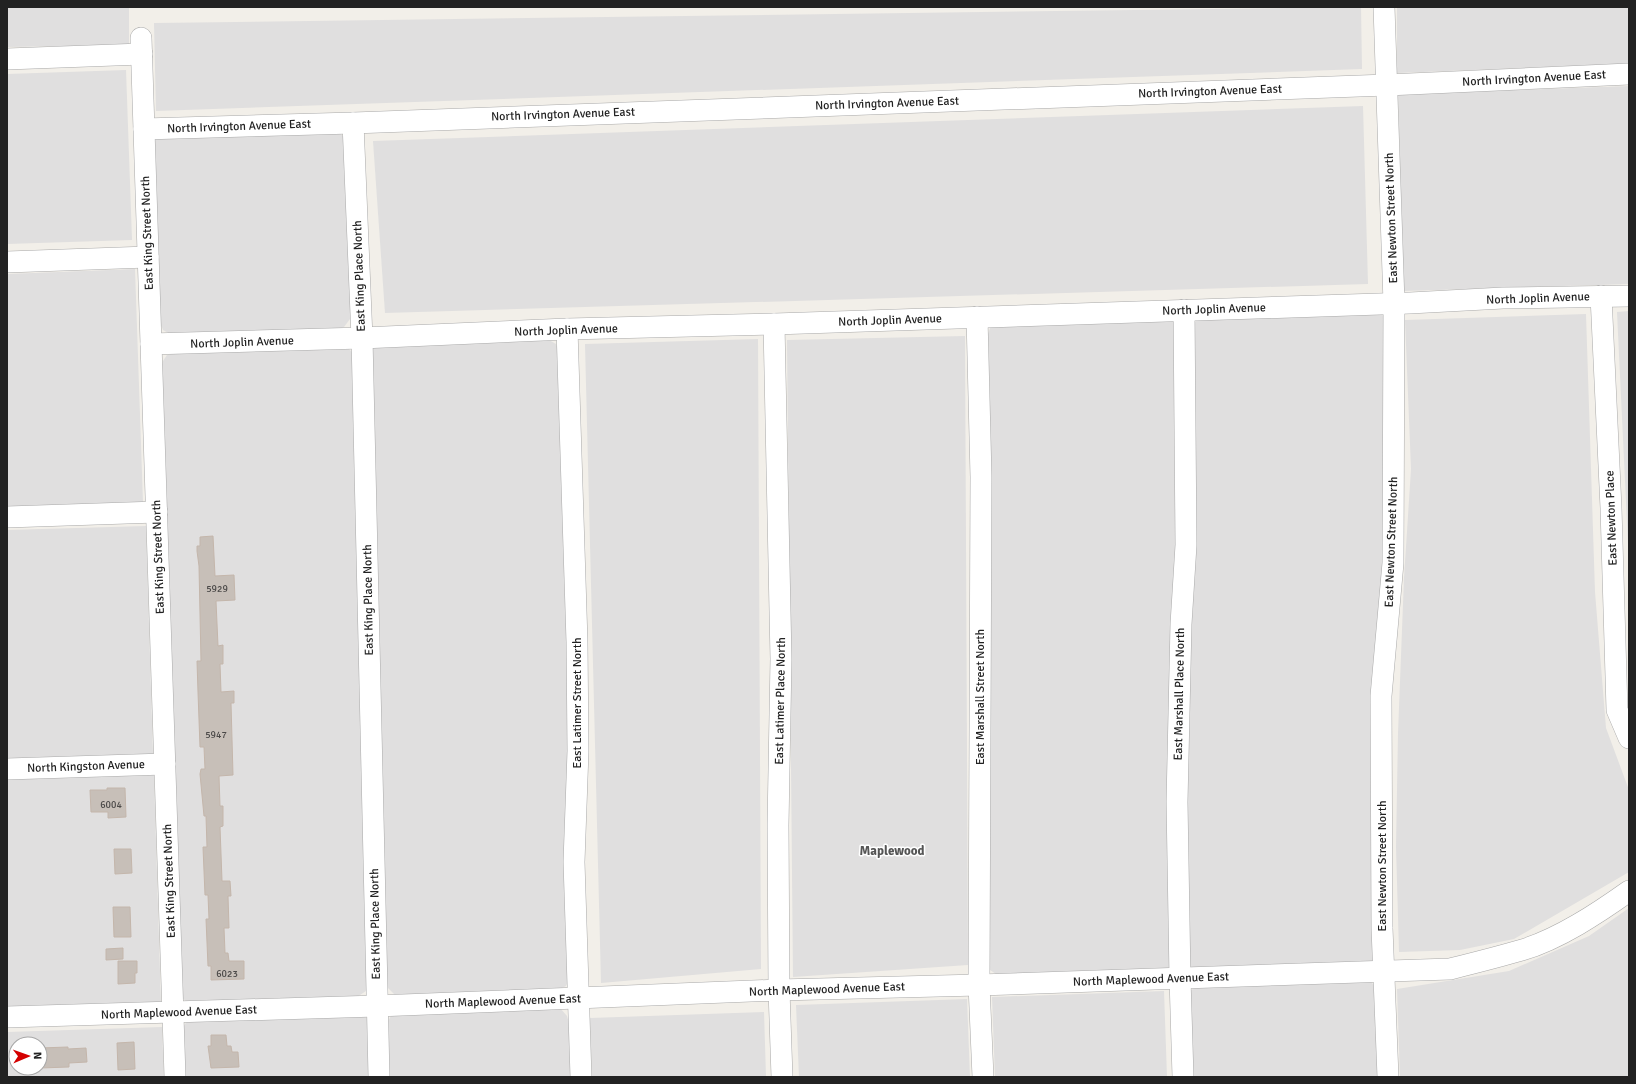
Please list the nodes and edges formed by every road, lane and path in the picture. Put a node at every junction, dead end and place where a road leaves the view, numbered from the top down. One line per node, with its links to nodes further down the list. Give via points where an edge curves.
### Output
1 (1384, 7): 4 (street, East Newton Street North)
2 (7, 59): 6 (street, East King Street North, via 141,46)
3 (1629, 74): 4 (street, North Irvington Avenue East)
4 (1387, 85): 5 (street, North Irvington Avenue East); 11 (street, East Newton Street North)
5 (352, 123): 6 (street, North Irvington Avenue East); 16 (street, East King Place North)
6 (144, 129): 7 (street, East King Street North)
7 (148, 257): 8 (street); 17 (street, East King Street North)
8 (7, 262)
9 (1601, 296): 10 (street, North Joplin Avenue); 11 (street, North Joplin Avenue); 20 (street, East Newton Place, via 1617,710)
10 (1629, 296)
11 (1394, 303): 12 (street, North Joplin Avenue); 24 (street, East Newton Street North, via 1393,563 1382,696)
12 (1184, 310): 13 (street, North Joplin Avenue); 25 (street, East Marshall Place North, via 1186,545 1181,624 1177,802)
13 (977, 317): 14 (street, North Joplin Avenue); 26 (street, East Marshall Street North, via 981,477)
14 (774, 324): 15 (street, North Joplin Avenue); 27 (street, East Latimer Place North, via 781,659)
15 (567, 329): 16 (street, North Joplin Avenue); 28 (street, East Latimer Street North, via 577,642 578,751 574,862)
16 (362, 338): 17 (street, North Joplin Avenue); 29 (street, East King Place North)
17 (151, 344): 18 (street, East King Street North)
18 (157, 512): 19 (street); 21 (street, East King Street North)
19 (7, 517)
20 (1629, 738)
21 (165, 764): 22 (street, North Kingston Avenue); 30 (street, East King Street North)
22 (7, 769)
23 (1629, 890): 24 (street, North Maplewood Avenue East, via 1566,930 1523,950 1450,969)
24 (1383, 972): 25 (street, North Maplewood Avenue East); 38 (street, East Newton Street North)
25 (1180, 978): 26 (street, North Maplewood Avenue East); 37 (street, East Marshall Place North)
26 (980, 985): 27 (street, North Maplewood Avenue East); 36 (street, East Marshall Street North)
27 (779, 990): 28 (street, North Maplewood Avenue East); 35 (street, East Latimer Place North)
28 (578, 998): 29 (street, North Maplewood Avenue East); 34 (street, East Latimer Street North)
29 (377, 1006): 30 (street, North Maplewood Avenue East); 33 (street, East King Place North)
30 (173, 1012): 31 (street, North Maplewood Avenue East); 32 (street, East King Street North)
31 (7, 1017)
32 (175, 1077)
33 (379, 1077)
34 (581, 1077)
35 (782, 1077)
36 (983, 1077)
37 (1183, 1077)
38 (1388, 1077)

